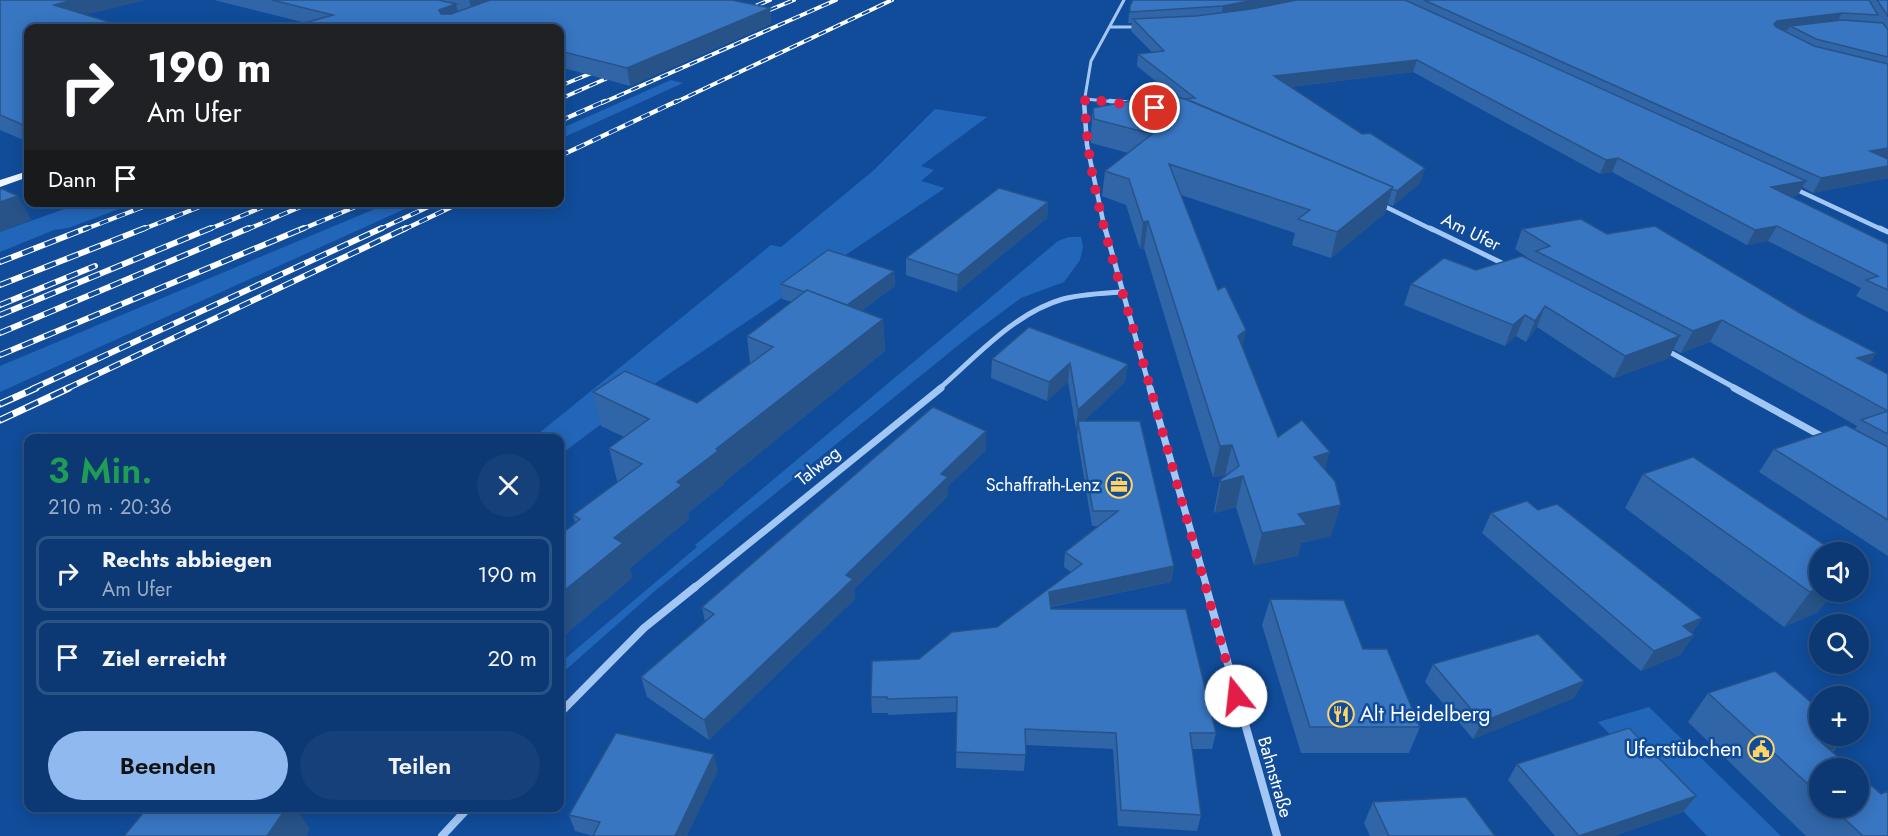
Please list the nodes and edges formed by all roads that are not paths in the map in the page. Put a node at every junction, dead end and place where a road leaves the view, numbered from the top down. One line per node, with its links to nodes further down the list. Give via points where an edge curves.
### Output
1 (1124, 0): 2 (street, Bahnstraße)
2 (1110, 27): 3 (street); 4 (street, Bahnstraße, via 1086,76)
3 (1139, 27)
4 (1085, 99): 5 (street); 12 (street, Bahnstraße, via 1091,168)
5 (1144, 105)
6 (24, 175): 7 (main road)
7 (0, 184)
8 (1786, 185): 10 (street)
9 (1373, 201): 11 (street, Am Ufer)
10 (1888, 232)
11 (1516, 270)
12 (1122, 292): 15 (street, Talweg, via 1060,300 1023,317 917,408 644,628); 18 (street, Bahnstraße)
13 (1661, 347): 14 (street)
14 (1836, 444)
15 (564, 708)
16 (465, 812): 17 (street)
17 (442, 836)
18 (1277, 836)

